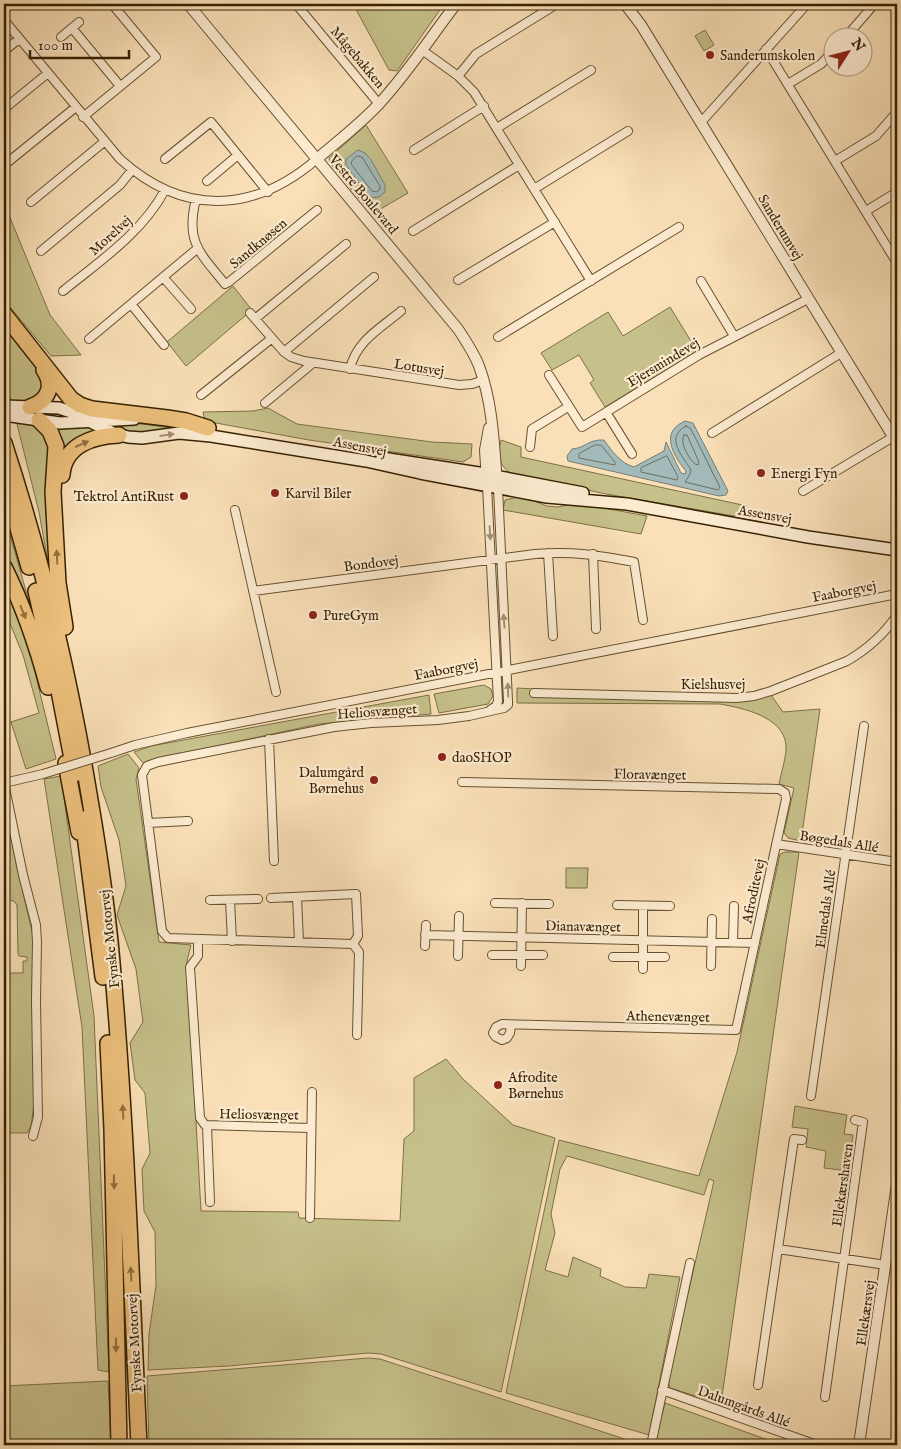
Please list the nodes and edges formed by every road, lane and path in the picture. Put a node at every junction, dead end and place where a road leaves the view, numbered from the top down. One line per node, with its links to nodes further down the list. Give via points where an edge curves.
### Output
1 (112, 4): 25 (street, via 156,56)
2 (188, 4): 39 (street, Vestre Boulevard)
3 (296, 4): 26 (street, Mågebakken)
4 (456, 4): 18 (street, Mågebakken)
5 (625, 4): 12 (street, Sanderumvej)
6 (631, 4): 12 (street, Sanderumvej)
7 (807, 4): 17 (street)
8 (552, 7): 23 (street, via 476,54)
9 (871, 8): 14 (street)
10 (4, 20): 16 (street)
11 (79, 22): 13 (street)
12 (641, 26): 32 (street, Sanderumvej)
13 (72, 28): 15 (street); 25 (street)
14 (854, 28)
15 (61, 37)
16 (19, 39): 19 (street); 22 (street)
17 (766, 49): 24 (street); 32 (street)
18 (422, 50): 23 (street); 26 (street, Mågebakken)
19 (4, 52)
20 (824, 61): 24 (street)
21 (591, 70): 33 (street)
22 (48, 73): 28 (street); 29 (street)
23 (458, 76): 27 (street)
24 (788, 84): 40 (street)
25 (120, 86): 31 (street)
26 (379, 104): 39 (street, Mågebakken)
27 (484, 106): 33 (street); 36 (street)
28 (76, 107): 31 (street); 41 (street)
29 (4, 109)
30 (897, 112): 40 (street, via 876,136)
31 (83, 116): 35 (street)
32 (700, 121): 66 (street, Sanderumvej)
33 (497, 128): 42 (street)
34 (628, 131): 45 (street)
35 (104, 142): 43 (street); 50 (street)
36 (414, 150)
37 (238, 155): 38 (street, via 211,122); 44 (street); 47 (street)
38 (165, 159)
39 (317, 159): 47 (street); 81 (street, Vestre Boulevard, via 458,329)
40 (835, 161): 52 (street)
41 (8, 162)
42 (519, 165): 45 (street); 55 (street)
43 (132, 170): 46 (street); 58 (street, via 120,185)
44 (207, 181)
45 (534, 189): 53 (street)
46 (165, 190): 49 (street); 65 (street, Morelvej, via 158,204 130,235)
47 (268, 192): 49 (street, via 232,200)
48 (897, 192): 52 (street)
49 (196, 200): 57 (street, Sandknøsen, via 192,236)
50 (31, 202)
51 (317, 210): 57 (street, Sandknøsen, via 225,284)
52 (866, 211): 59 (street)
53 (555, 222): 62 (street); 63 (street)
54 (679, 227): 63 (street)
55 (414, 231)
56 (346, 244): 73 (street, Lotusvej, via 253,316)
57 (198, 248): 60 (street)
58 (40, 251)
59 (897, 263)
60 (163, 277): 67 (street); 68 (street)
61 (374, 277): 76 (street)
62 (458, 280)
63 (591, 280): 72 (street)
64 (701, 281): 71 (street)
65 (63, 291)
66 (808, 299): 71 (street, Ejersmindevej); 77 (street, Sanderumvej)
67 (131, 304): 74 (street); 75 (street)
68 (191, 309)
69 (401, 311): 79 (street, via 360,345)
70 (4, 315): 86 (highway, via 49,380 47,395); 90 (highway, via 80,406 186,421)
71 (734, 336): 87 (street, Ejersmindevej)
72 (498, 337)
73 (271, 338): 76 (street, Lotusvej); 82 (street)
74 (89, 339)
75 (164, 345)
76 (284, 352): 78 (street, Lotusvej, via 290,357)
77 (841, 353): 91 (street); 93 (street, Sanderumvej)
78 (313, 363): 79 (street, Lotusvej); 83 (street)
79 (350, 369): 81 (street, Lotusvej, via 459,385)
80 (549, 375): 85 (street, Ejersmindevej)
81 (484, 380): 98 (street, Vestre Boulevard, via 491,418)
82 (201, 395)
83 (265, 403)
84 (4, 406): 86 (main road, Assensvej)
85 (568, 407): 87 (street, Ejersmindevej, via 582,427); 95 (street, via 532,429)
86 (27, 412): 88 (main road, Assensvej); 89 (main road, Assensvej, via 45,406 59,408); 102 (highway, via 50,431 56,446 53,492)
87 (606, 412): 96 (street)
88 (4, 415)
89 (90, 421): 90 (main road, Assensvej, via 133,419); 92 (main road, Assensvej)
90 (208, 428): 98 (main road, Assensvej)
91 (712, 433)
92 (119, 435): 98 (main road, Assensvej, one-way to 98, via 142,438 194,434 366,461 420,473); 102 (highway, one-way to 92, via 66,457 82,443)
93 (895, 440): 99 (street)
94 (4, 443): 123 (highway, Fynske Motorvej, via 57,631)
95 (530, 447)
96 (632, 454)
97 (4, 479): 132 (highway, Fynske Motorvej, via 32,576 59,691 80,798)
98 (492, 481): 100 (main road, Assensvej, via 581,493); 100 (main road, Assensvej, via 547,497); 108 (street, Vestre Boulevard)
99 (803, 491)
100 (627, 504): 103 (main road, Assensvej)
101 (236, 510): 110 (street)
102 (56, 536): 123 (highway, one-way to 102, via 78,699 58,583)
103 (808, 537): 104 (main road, Assensvej); 107 (main road, Assensvej)
104 (897, 550)
105 (548, 553): 106 (street, Bondovej); 108 (street, Bondovej); 115 (street)
106 (593, 554): 113 (street, Bondovej, via 634,562); 114 (street)
107 (897, 557)
108 (496, 560): 110 (street, Bondovej); 116 (street, Vestre Boulevard, one-way to 108); 117 (street, Vestre Boulevard)
109 (4, 567): 132 (highway, one-way to 132, via 42,662)
110 (253, 591): 118 (street)
111 (897, 594): 116 (street, Faaborgvej)
112 (897, 615): 119 (street, Kielshusvej, via 860,654 754,696 712,698)
113 (643, 620)
114 (596, 629)
115 (553, 636)
116 (507, 670): 117 (street, Faaborgvej); 120 (street, Heliosvænget, one-way to 116, via 508,705)
117 (497, 672): 120 (street, via 498,701); 125 (street, Faaborgvej, bridge, via 187,733)
118 (276, 692)
119 (534, 693)
120 (487, 712): 122 (street, Heliosvænget, via 438,720 338,726)
121 (864, 726): 129 (street, Elmedals Allé)
122 (269, 739): 127 (street, Heliosvænget, via 147,766 143,770 142,782); 130 (street)
123 (81, 747): 190 (highway, Fynske Motorvej, one-way to 123, via 120,1064 110,940)
124 (462, 782): 128 (street, Floravænget, via 779,790 785,793 786,799)
125 (4, 783): 177 (street, via 36,925 38,1117)
126 (188, 821): 127 (street)
127 (148, 823): 151 (street, Heliosvænget, via 162,931 168,938)
128 (776, 844): 129 (street, Bøgedals Allé); 157 (street, Afroditevej)
129 (846, 855): 131 (street, Bøgedals Allé); 173 (street, Elmedals Allé)
130 (274, 861)
131 (897, 862)
132 (92, 887): 189 (highway, Fynske Motorvej, one-way to 189, via 110,1068)
133 (297, 897): 134 (street); 154 (street); 158 (street, via 356,894 358,936)
134 (271, 898)
135 (258, 899): 137 (street)
136 (210, 900): 137 (street)
137 (230, 900): 152 (street)
138 (495, 903): 139 (street, Dianavænget)
139 (522, 903): 140 (street, Dianavænget); 150 (street)
140 (549, 904)
141 (616, 905): 142 (street, Dianavænget)
142 (644, 906): 143 (street, Dianavænget); 153 (street)
143 (670, 906)
144 (734, 906): 156 (street)
145 (459, 916): 149 (street)
146 (712, 919): 155 (street)
147 (426, 925): 148 (street)
148 (426, 935): 149 (street, Dianavænget); 159 (street)
149 (458, 936): 150 (street, Dianavænget); 163 (street)
150 (522, 937): 153 (street, Dianavænget); 161 (street)
151 (198, 940): 152 (street, Heliosvænget); 175 (street, Heliosvænget, via 198,956 190,967 200,1118)
152 (232, 940): 154 (street, Heliosvænget)
153 (643, 940): 155 (street, Dianavænget); 165 (street)
154 (299, 942): 158 (street, Heliosvænget)
155 (712, 942): 156 (street, Dianavænget); 168 (street)
156 (733, 942): 157 (street, Dianavænget)
157 (755, 943): 170 (street, Athenevænget, via 736,1030)
158 (353, 944): 171 (street, via 359,952)
159 (425, 946)
160 (492, 955): 161 (street)
161 (522, 955): 162 (street); 167 (street)
162 (543, 955)
163 (458, 956)
164 (613, 957): 165 (street)
165 (643, 957): 166 (street); 169 (street)
166 (665, 958)
167 (521, 966)
168 (711, 966)
169 (643, 969)
170 (511, 1025)
171 (357, 1035)
172 (312, 1092): 176 (street, Heliosvænget)
173 (811, 1096)
174 (855, 1120): 183 (street, Ellekærshaven, via 863,1122)
175 (208, 1126): 176 (street, Heliosvænget); 180 (street, Heliosvænget)
176 (311, 1128): 181 (street, Heliosvænget)
177 (33, 1136)
178 (802, 1140): 182 (street, via 794,1139)
179 (897, 1184): 185 (street, Ellekærsvej)
180 (210, 1202)
181 (310, 1218)
182 (778, 1249): 183 (street); 186 (street)
183 (844, 1259): 185 (street); 188 (street, Ellekærshaven)
184 (690, 1263): 187 (street)
185 (886, 1264): 193 (street, Ellekærsvej)
186 (758, 1385)
187 (662, 1390): 191 (street); 192 (street, Dalumgårds Allé)
188 (825, 1397)
189 (119, 1445)
190 (139, 1445)
191 (651, 1445)
192 (817, 1445)
193 (859, 1445)

